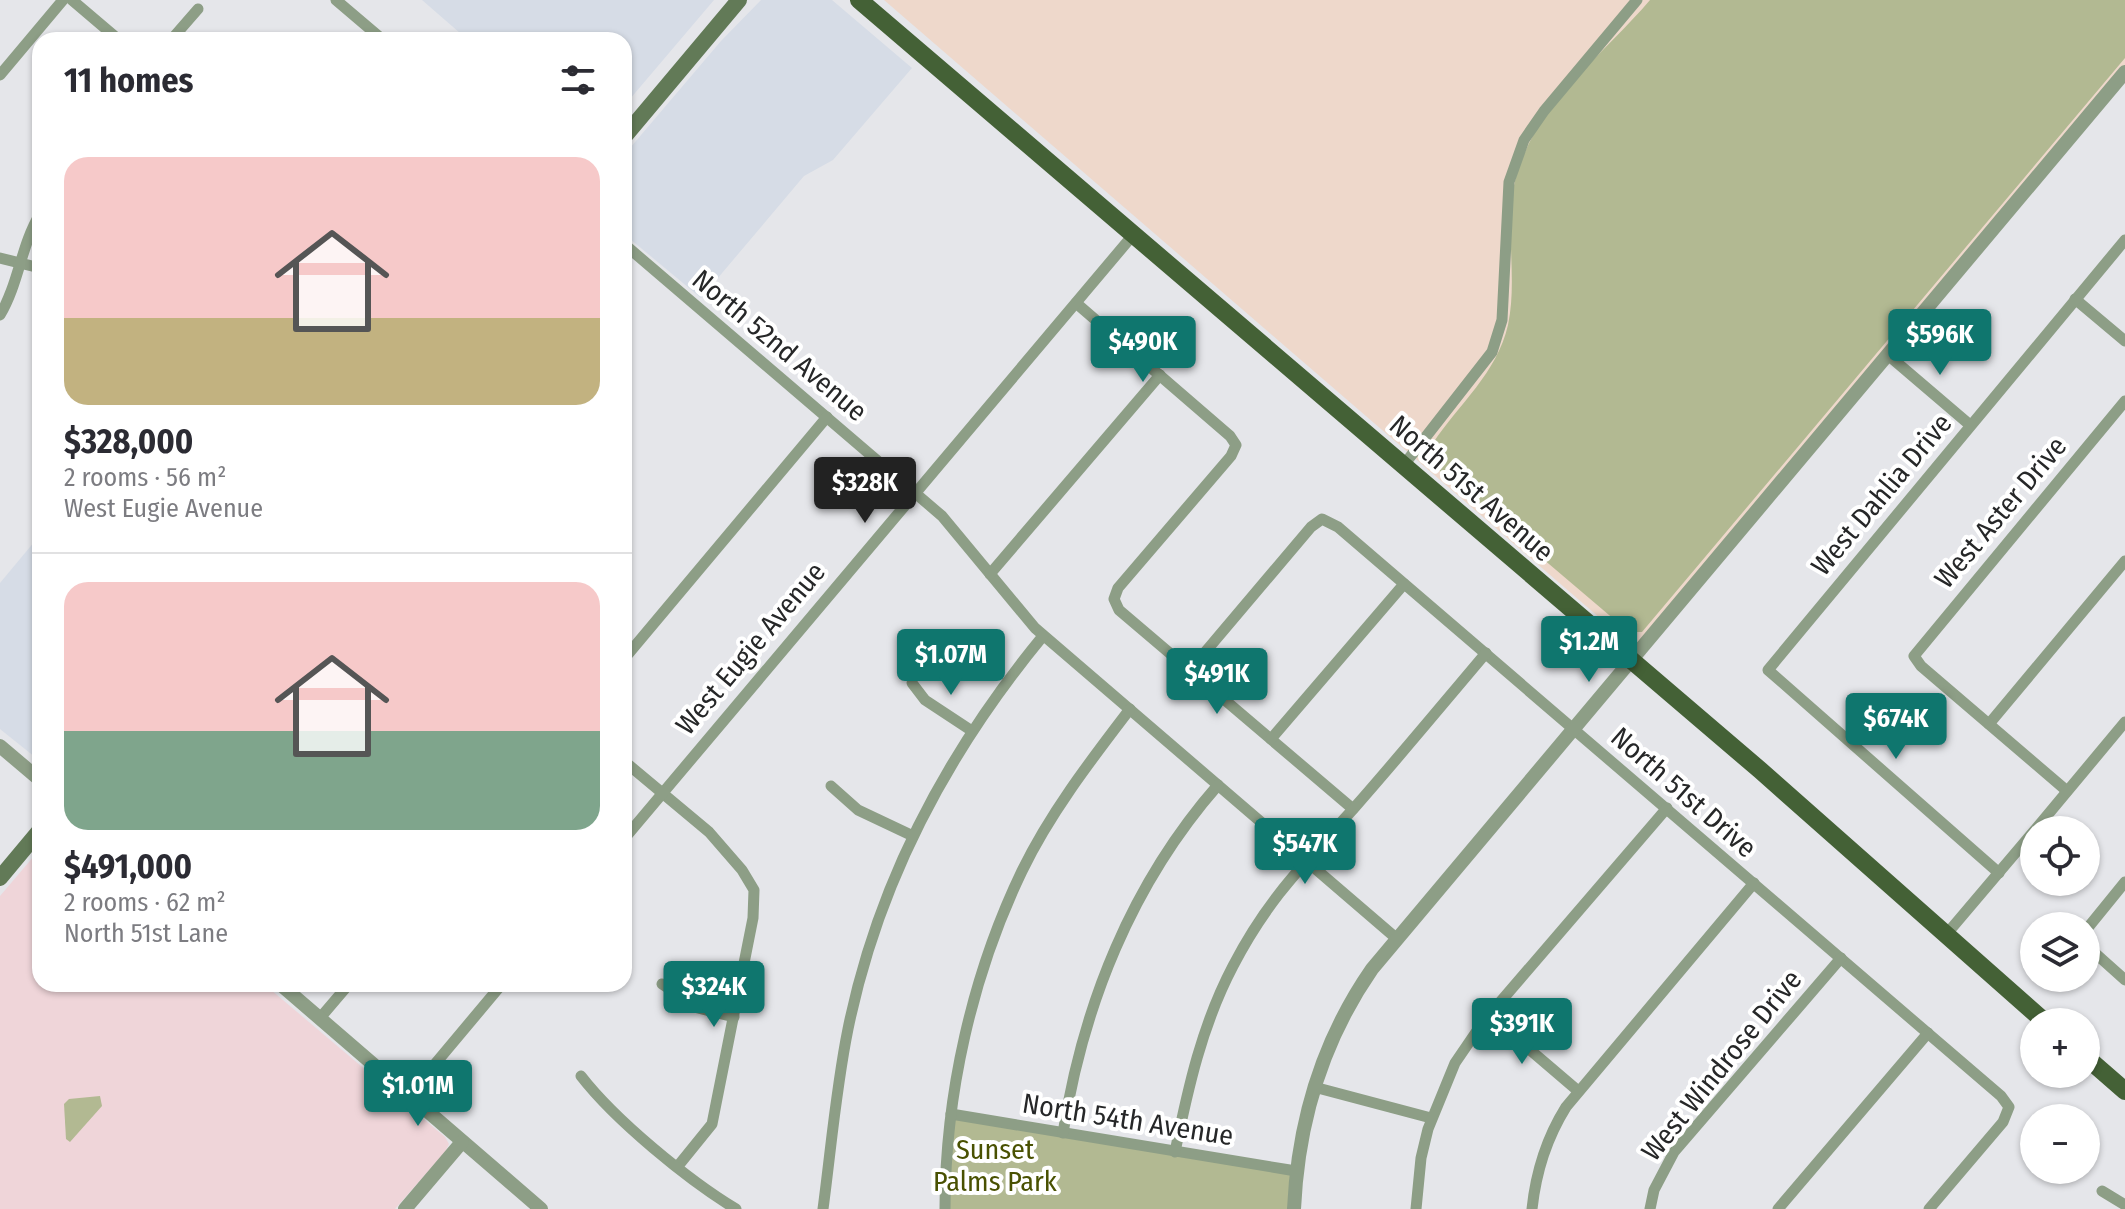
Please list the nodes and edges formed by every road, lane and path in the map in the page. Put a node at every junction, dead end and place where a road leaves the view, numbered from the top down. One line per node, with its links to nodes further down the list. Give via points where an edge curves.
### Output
1 (63, 0): 8 (street)
2 (72, 0): 9 (street)
3 (336, 0): 11 (street)
4 (739, 0): 15 (main road)
5 (859, 0): 16 (main road, North 51st Avenue)
6 (1637, 0): 32 (street, via 1524,140 1509,182 1502,320 1492,352)
7 (198, 9): 10 (street)
8 (36, 32)
9 (110, 32)
10 (178, 32)
11 (374, 32)
12 (32, 37): 14 (street)
13 (2125, 72): 27 (street)
14 (0, 75)
15 (632, 127)
16 (1133, 235): 24 (street, West Eugie Avenue); 32 (main road, North 51st Avenue)
17 (32, 236): 21 (street)
18 (2125, 240): 23 (street, West Dahlia Drive)
19 (632, 251): 30 (street, North 52nd Avenue)
20 (0, 258): 21 (street)
21 (22, 264): 22 (street); 25 (street)
22 (32, 266)
23 (2075, 299): 26 (street); 31 (street, West Dahlia Drive)
24 (1076, 303): 28 (street); 33 (street, West Eugie Avenue)
25 (0, 315)
26 (2125, 341)
27 (1888, 355): 31 (street); 40 (street)
28 (1160, 375): 35 (street); 41 (street, via 1236,445 1114,599 1119,610)
29 (2125, 401): 45 (street, West Aster Drive, via 1914,656)
30 (827, 417): 33 (street, North 52nd Avenue); 38 (street)
31 (1970, 425): 64 (street, West Dahlia Drive, via 1768,670)
32 (1403, 466): 40 (main road, North 51st Avenue)
33 (915, 492): 35 (street, North 52nd Avenue, via 957,530); 55 (street, West Eugie Avenue)
34 (2125, 561): 45 (street)
35 (990, 574): 37 (street, North 52nd Avenue)
36 (1404, 584): 39 (street, North 51st Drive); 41 (street, North 51st Drive, via 1322,519); 48 (street)
37 (1043, 636): 43 (street, North 52nd Avenue); 47 (street)
38 (632, 649)
39 (1486, 653): 46 (street, North 51st Drive); 57 (street)
40 (1632, 662): 46 (street); 69 (main road, North 51st Avenue)
41 (1190, 670): 48 (street)
42 (912, 683): 47 (street, via 925,700)
43 (1130, 709): 52 (street, North 52nd Avenue); 89 (street, via 1078,778 1022,870 976,993)
44 (2125, 722): 54 (street)
45 (1989, 724): 54 (street)
46 (1575, 730): 56 (street, North 51st Drive); 70 (street)
47 (972, 731): 60 (street)
48 (1271, 739): 57 (street)
49 (0, 746): 51 (street)
50 (632, 768): 55 (street)
51 (32, 773)
52 (1218, 785): 63 (street, North 52nd Avenue); 91 (street, via 1145,887 1111,957 1077,1059)
53 (831, 786): 60 (street, via 858,810)
54 (2067, 791): 58 (street)
55 (662, 793): 59 (street, West Eugie Avenue); 80 (street, via 720,843 754,890)
56 (1667, 808): 67 (street, North 51st Drive); 79 (street)
57 (1353, 809): 63 (street)
58 (2046, 816)
59 (632, 829)
60 (913, 836): 101 (street, via 861,976 838,1088)
61 (32, 840): 65 (main road)
62 (2020, 847): 64 (street)
63 (1304, 859): 70 (street, North 52nd Avenue); 93 (street, via 1253,929 1219,996 1187,1090)
64 (1999, 873): 69 (street)
65 (0, 878)
66 (2125, 882): 68 (street)
67 (1754, 883): 71 (street, North 51st Drive); 86 (street)
68 (2100, 913)
69 (1945, 936): 78 (main road, North 51st Avenue)
70 (1396, 938): 85 (street, via 1347,1010)
71 (1841, 958): 82 (street, North 51st Drive); 106 (street, West Windrose Drive, via 1674,1152)
72 (2100, 958): 73 (street)
73 (2125, 980)
74 (662, 984): 80 (street, via 698,1008)
75 (289, 992): 81 (street)
76 (342, 992): 81 (street)
77 (495, 992): 88 (street)
78 (2029, 1008)
79 (1489, 1015): 86 (street); 90 (street, via 1455,1063)
80 (734, 1017): 94 (street, via 712,1124)
81 (320, 1018): 88 (street)
82 (1928, 1033): 107 (street); 108 (street, North 51st Drive, via 2009,1107 2003,1122)
83 (2100, 1069): 87 (main road)
84 (581, 1076): 94 (street)
85 (1314, 1087): 90 (street); 95 (street)
86 (1577, 1090): 105 (street, via 1545,1148)
87 (2125, 1091)
88 (409, 1095): 92 (street)
89 (951, 1114): 91 (street, North 54th Avenue); 102 (street)
90 (1431, 1118): 104 (street)
91 (1063, 1133): 93 (street, North 54th Avenue)
92 (462, 1142): 98 (street); 99 (street)
93 (1175, 1152): 95 (street, North 54th Avenue)
94 (678, 1166): 100 (street)
95 (1296, 1171): 103 (street)
96 (2102, 1191): 97 (street)
97 (2125, 1205)
98 (405, 1209)
99 (541, 1209)
100 (736, 1209)
101 (823, 1209)
102 (945, 1209)
103 (1294, 1209)
104 (1416, 1209)
105 (1532, 1209)
106 (1650, 1209)
107 (1778, 1209)
108 (1929, 1209)

